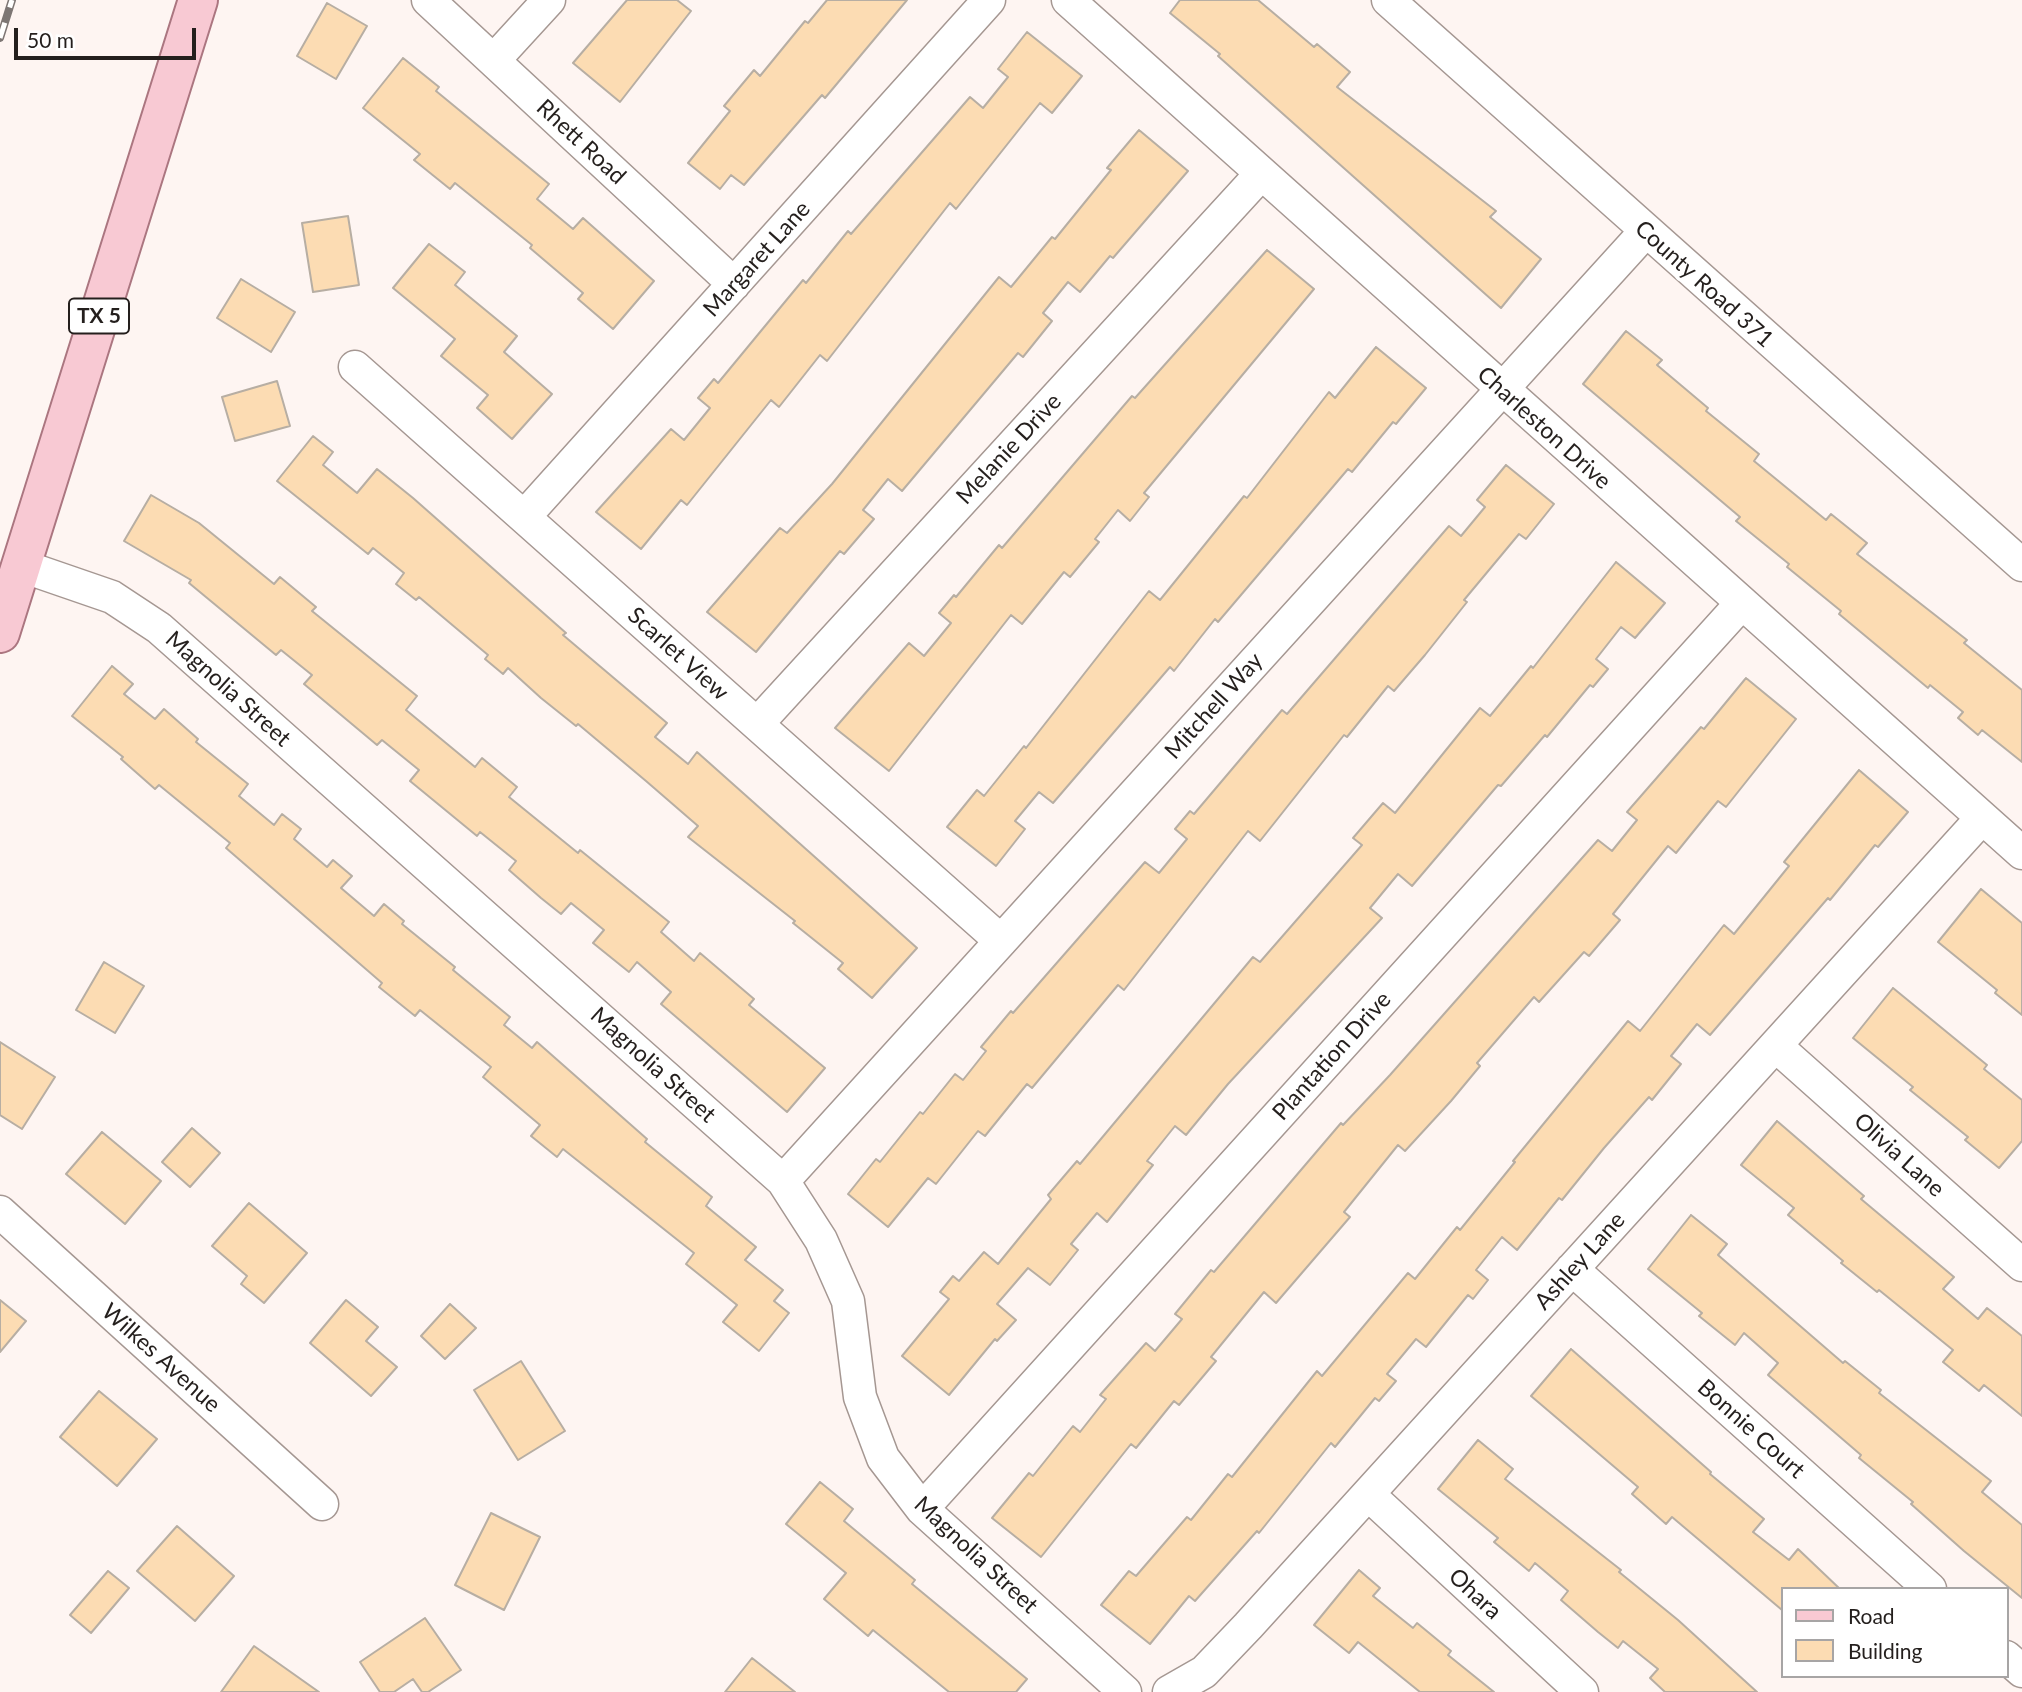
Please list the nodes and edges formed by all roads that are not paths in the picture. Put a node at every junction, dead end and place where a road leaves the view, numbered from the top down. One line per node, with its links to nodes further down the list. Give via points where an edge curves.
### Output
1 (198, 0): 15 (main road, TX 5)
2 (428, 0): 7 (street, Rhett Road)
3 (549, 0): 7 (street)
4 (989, 0): 10 (street, Margaret Lane)
5 (1068, 0): 8 (street, Charleston Drive)
6 (1388, 0): 9 (street, County Road 371)
7 (494, 60): 10 (street, Rhett Road)
8 (1261, 174): 12 (street, Charleston Drive); 18 (street, Melanie Drive)
9 (1645, 232): 12 (street, Mitchell Way); 14 (street, County Road 371)
10 (734, 284): 13 (street, Margaret Lane)
11 (355, 367): 13 (street, Scarlet View)
12 (1501, 390): 16 (street, Charleston Drive); 21 (street, Mitchell Way)
13 (524, 517): 18 (street, Scarlet View)
14 (2022, 565)
15 (22, 566): 17 (main road, TX 5); 23 (street, Magnolia Street, via 112,597 159,628)
16 (1741, 604): 19 (street, Charleston Drive); 29 (street, Plantation Drive)
17 (0, 632)
18 (757, 724): 21 (street, Scarlet View)
19 (1982, 818): 20 (street, Charleston Drive); 22 (street, Ashley Lane)
20 (2022, 853)
21 (1000, 941): 23 (street, Mitchell Way)
22 (1776, 1046): 25 (street, Olivia Lane); 26 (street, Ashley Lane)
23 (783, 1181): 29 (street, Magnolia Street, via 821,1240 848,1301 860,1397 883,1458)
24 (0, 1212): 28 (street, Wilkes Avenue)
25 (2022, 1265)
26 (1572, 1269): 27 (street, Ashley Lane); 30 (street, Bonnie Court)
27 (1369, 1495): 34 (street, Ashley Lane, via 1204,1672); 35 (street, Ohara)
28 (322, 1504)
29 (922, 1509): 33 (street, Magnolia Street)
30 (1928, 1587)
31 (2008, 1659): 32 (street)
32 (2022, 1671)
33 (1125, 1692)
34 (1169, 1692)
35 (1582, 1692)

